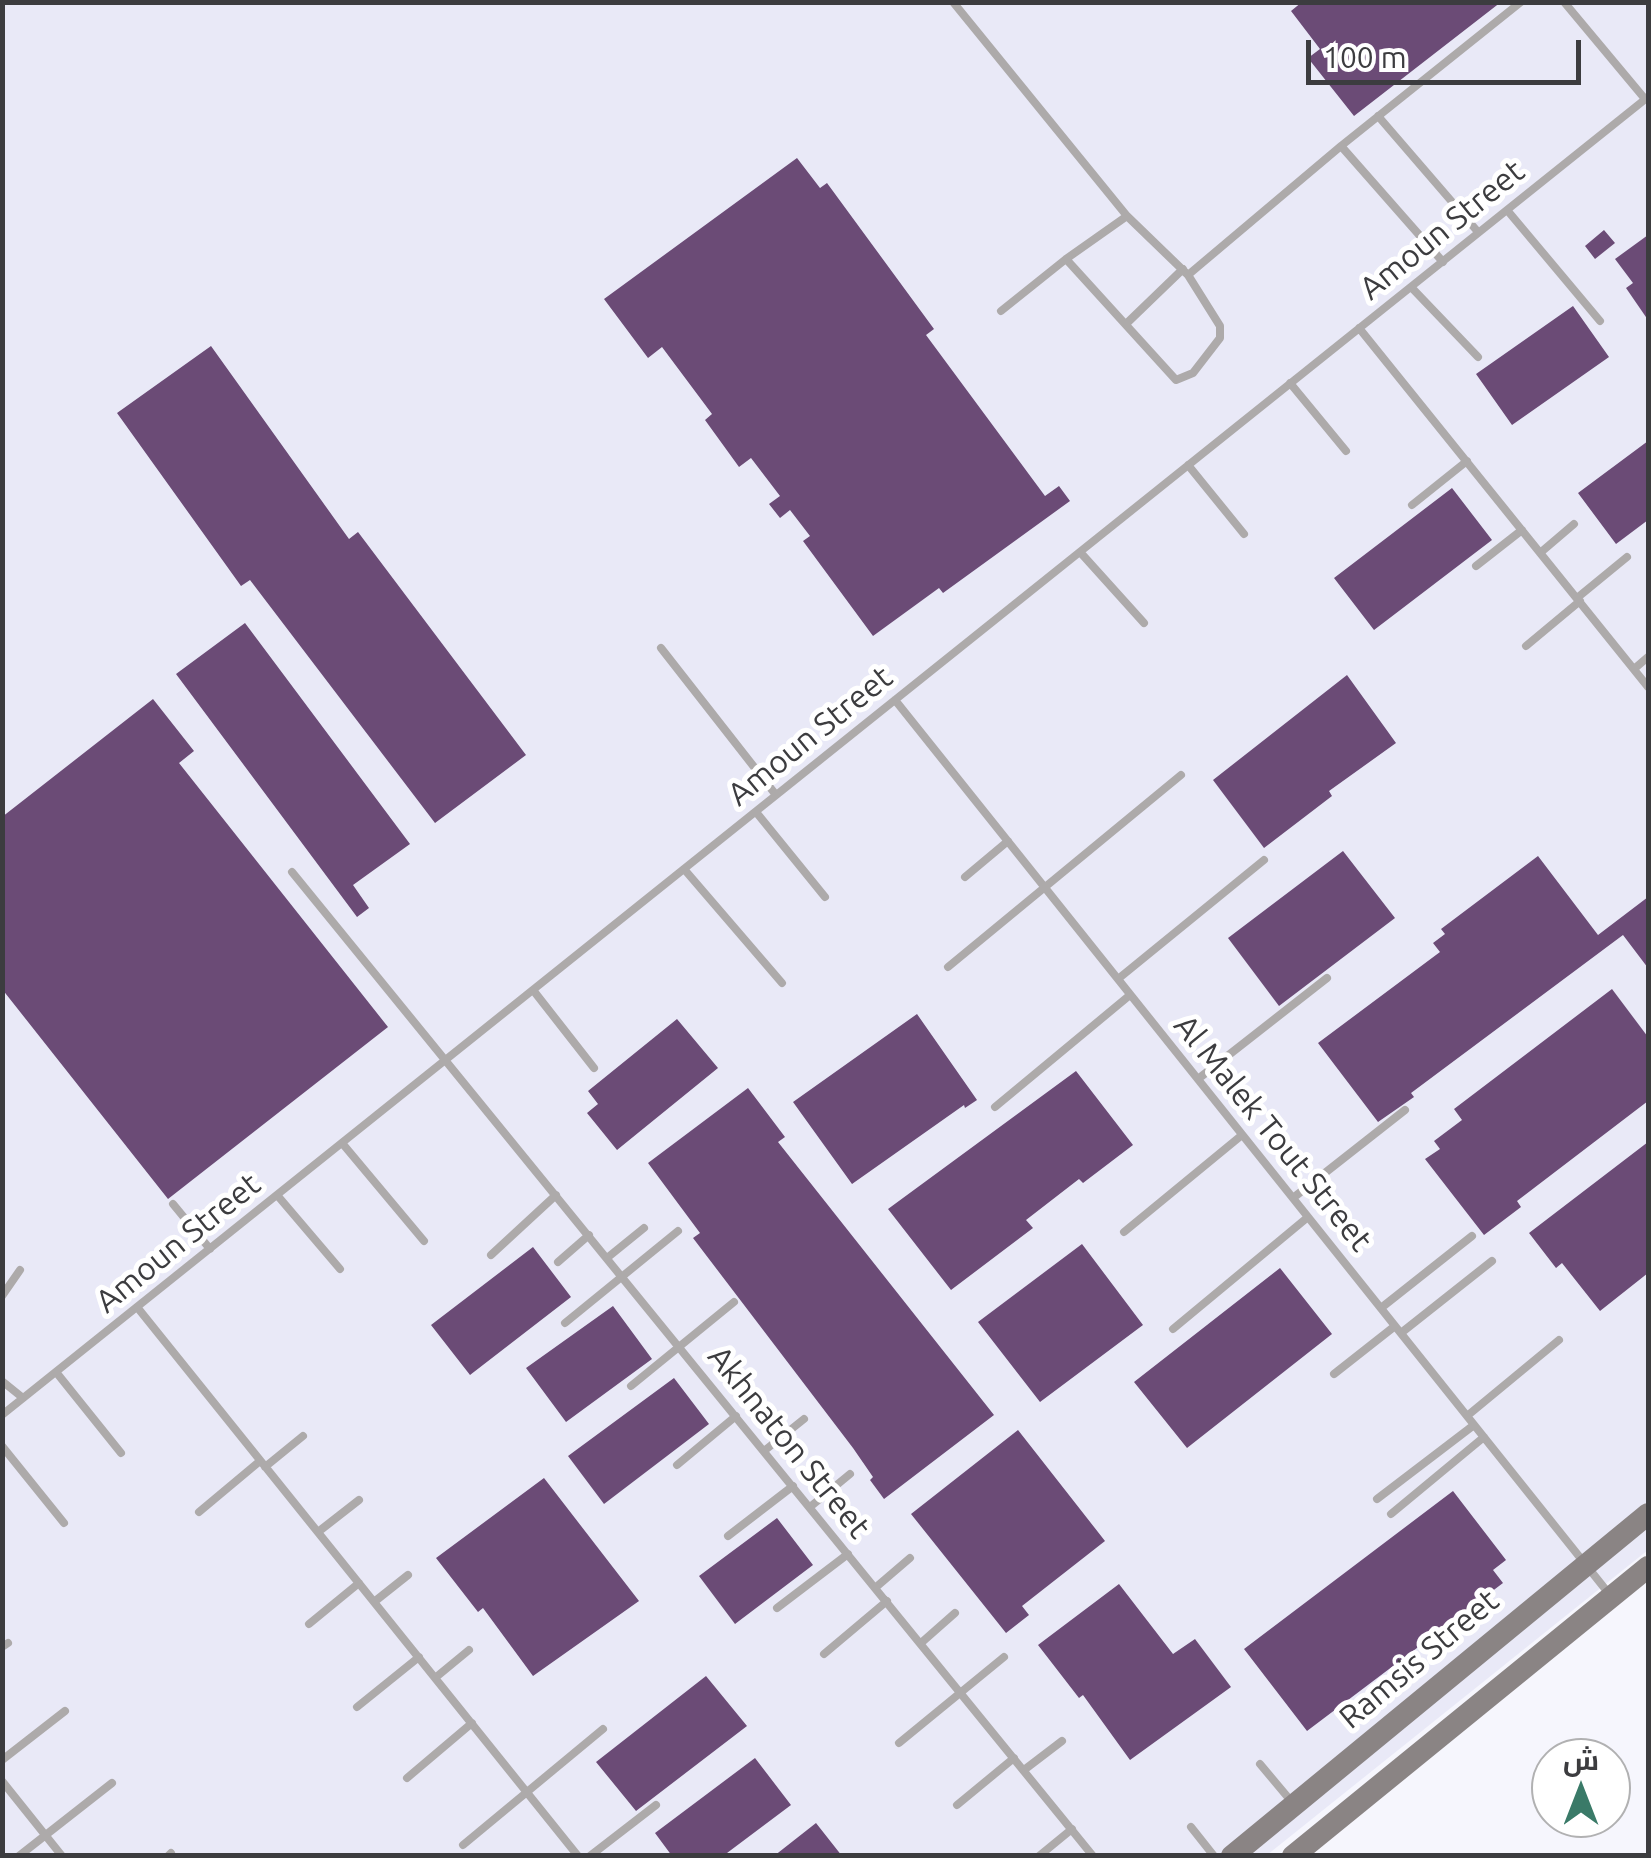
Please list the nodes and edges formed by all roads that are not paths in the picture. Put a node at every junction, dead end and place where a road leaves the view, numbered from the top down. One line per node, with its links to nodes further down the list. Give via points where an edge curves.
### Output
1 (952, 2): 8 (lane)
2 (1520, 2): 5 (lane)
3 (1564, 2): 4 (lane)
4 (1647, 98): 7 (lane, Amoun Street)
5 (1378, 116): 6 (lane); 9 (lane)
6 (1341, 146): 11 (lane); 12 (lane)
7 (1507, 210): 9 (lane, Amoun Street); 15 (lane)
8 (1128, 216): 10 (lane); 12 (lane)
9 (1478, 232): 11 (lane, Amoun Street)
10 (1066, 259): 14 (lane); 16 (lane)
11 (1443, 262): 13 (lane, Amoun Street)
12 (1186, 272): 16 (lane); 16 (lane, via 1220,326 1220,338 1193,373 1176,380)
13 (1410, 287): 17 (lane, Amoun Street); 18 (lane)
14 (1000, 311)
15 (1600, 322)
16 (1126, 324)
17 (1359, 328): 19 (lane, Amoun Street); 21 (lane)
18 (1478, 357)
19 (1290, 383): 20 (lane); 22 (lane, Amoun Street)
20 (1346, 451)
21 (1467, 461): 23 (lane); 25 (lane)
22 (1188, 465): 26 (lane); 27 (lane, Amoun Street)
23 (1412, 505)
24 (1574, 524): 28 (lane)
25 (1522, 530): 28 (lane); 30 (lane)
26 (1244, 534)
27 (1080, 552): 32 (lane); 38 (lane, Amoun Street)
28 (1540, 553): 31 (lane)
29 (1627, 557): 31 (lane)
30 (1476, 566)
31 (1578, 600): 33 (lane); 36 (lane)
32 (1144, 624)
33 (1526, 646)
34 (660, 648): 40 (lane)
35 (1648, 657): 36 (lane)
36 (1634, 669): 37 (lane)
37 (1648, 687)
38 (895, 700): 40 (lane, Amoun Street); 42 (lane, Al Malek Tout Street)
39 (1181, 775): 47 (lane)
40 (776, 796): 41 (lane, Amoun Street)
41 (756, 812): 44 (lane, Amoun Street); 48 (lane)
42 (1008, 841): 46 (lane); 47 (lane, Al Malek Tout Street)
43 (1264, 860): 51 (lane)
44 (684, 869): 52 (lane); 53 (lane, Amoun Street)
45 (292, 872): 55 (lane, Akhnaton Street)
46 (966, 877)
47 (1044, 887): 49 (lane); 51 (lane, Al Malek Tout Street)
48 (825, 897)
49 (948, 967)
50 (1327, 978): 57 (lane)
51 (1118, 979): 54 (lane, Al Malek Tout Street)
52 (782, 983)
53 (533, 990): 55 (lane, Amoun Street); 56 (lane)
54 (1130, 995): 57 (lane, Al Malek Tout Street); 58 (lane)
55 (446, 1060): 61 (lane, Amoun Street); 63 (lane, Akhnaton Street)
56 (594, 1068)
57 (1198, 1079): 60 (lane, Al Malek Tout Street)
58 (995, 1107)
59 (1405, 1110): 64 (lane)
60 (1242, 1134): 64 (lane, Al Malek Tout Street); 69 (lane)
61 (342, 1143): 62 (lane, Amoun Street); 72 (lane)
62 (277, 1195): 73 (lane, Amoun Street); 78 (lane)
63 (556, 1196): 70 (lane, Akhnaton Street); 74 (lane)
64 (1293, 1198): 66 (lane, Al Malek Tout Street)
65 (173, 1204): 73 (lane)
66 (1308, 1217): 84 (lane, Al Malek Tout Street); 86 (lane)
67 (644, 1228): 75 (lane)
68 (678, 1231): 80 (lane)
69 (1124, 1232)
70 (588, 1235): 75 (lane, Akhnaton Street); 77 (lane)
71 (1472, 1236): 84 (lane)
72 (424, 1241)
73 (210, 1249): 83 (lane, Amoun Street)
74 (492, 1256)
75 (608, 1258): 80 (lane, Akhnaton Street)
76 (1492, 1261): 87 (lane)
77 (558, 1262)
78 (340, 1269)
79 (20, 1270): 81 (lane)
80 (622, 1276): 85 (lane); 89 (lane, Akhnaton Street)
81 (2, 1296)
82 (734, 1302): 89 (lane)
83 (137, 1308): 90 (lane, Amoun Street); 105 (lane)
84 (1381, 1308): 87 (lane, Al Malek Tout Street)
85 (565, 1323)
86 (1174, 1330)
87 (1398, 1330): 91 (lane); 97 (lane, Al Malek Tout Street)
88 (1559, 1340): 97 (lane)
89 (680, 1346): 93 (lane); 96 (lane, Akhnaton Street)
90 (56, 1372): 94 (lane, Amoun Street); 104 (lane)
91 (1334, 1374)
92 (2, 1382): 94 (lane)
93 (631, 1386)
94 (23, 1398): 95 (lane, Amoun Street)
95 (2, 1415)
96 (736, 1416): 103 (lane, Akhnaton Street); 106 (lane)
97 (1467, 1416): 99 (lane, Al Malek Tout Street)
98 (804, 1419): 103 (lane)
99 (1474, 1425): 101 (lane, Al Malek Tout Street); 109 (lane)
100 (303, 1436): 105 (lane)
101 (1484, 1437): 113 (lane); 120 (lane, Al Malek Tout Street)
102 (2, 1446): 115 (lane)
103 (764, 1451): 108 (lane, Akhnaton Street)
104 (122, 1454)
105 (263, 1464): 112 (lane); 116 (lane)
106 (677, 1465)
107 (850, 1474): 111 (lane)
108 (793, 1486): 111 (lane, Akhnaton Street); 117 (lane)
109 (1378, 1499)
110 (358, 1500): 116 (lane)
111 (810, 1507): 118 (lane, Akhnaton Street)
112 (199, 1512)
113 (1392, 1514)
114 (1648, 1514): 120 (street, Ramsis Street)
115 (64, 1523)
116 (318, 1532): 123 (lane)
117 (728, 1536)
118 (848, 1554): 124 (lane, Akhnaton Street); 128 (lane)
119 (910, 1558): 124 (lane)
120 (1584, 1564): 125 (lane, Al Malek Tout Street); 152 (street, Ramsis Street)
121 (1648, 1567): 125 (street)
122 (408, 1576): 126 (lane)
123 (358, 1583): 126 (lane); 130 (lane)
124 (876, 1588): 127 (lane, Akhnaton Street)
125 (1611, 1597): 167 (street)
126 (374, 1602): 135 (lane)
127 (886, 1602): 131 (lane, Akhnaton Street); 133 (lane)
128 (777, 1608)
129 (955, 1613): 131 (lane)
130 (309, 1624)
131 (920, 1643): 137 (lane, Akhnaton Street)
132 (469, 1650): 136 (lane)
133 (824, 1654)
134 (1004, 1657): 137 (lane)
135 (418, 1658): 136 (lane); 138 (lane)
136 (435, 1678): 140 (lane)
137 (961, 1692): 143 (lane); 144 (lane, Akhnaton Street)
138 (357, 1707)
139 (65, 1711): 145 (lane)
140 (472, 1723): 148 (lane); 151 (lane)
141 (603, 1730): 151 (lane)
142 (1062, 1741): 147 (lane)
143 (899, 1743)
144 (1014, 1758): 147 (lane, Akhnaton Street); 154 (lane)
145 (2, 1760)
146 (1260, 1764): 152 (lane)
147 (1024, 1770): 156 (lane, Akhnaton Street)
148 (407, 1778)
149 (2, 1781): 157 (lane)
150 (112, 1783): 157 (lane)
151 (527, 1792): 158 (lane); 161 (lane)
152 (1294, 1804): 166 (street, Ramsis Street)
153 (656, 1805): 162 (lane)
154 (957, 1805)
155 (1191, 1827): 165 (lane)
156 (1072, 1829): 163 (lane); 164 (lane, Akhnaton Street)
157 (46, 1835): 159 (lane); 160 (lane)
158 (463, 1845)
159 (19, 1856)
160 (62, 1856)
161 (578, 1856)
162 (590, 1856)
163 (1039, 1856)
164 (1093, 1856)
165 (1214, 1856)
166 (1232, 1856)
167 (1293, 1856)

